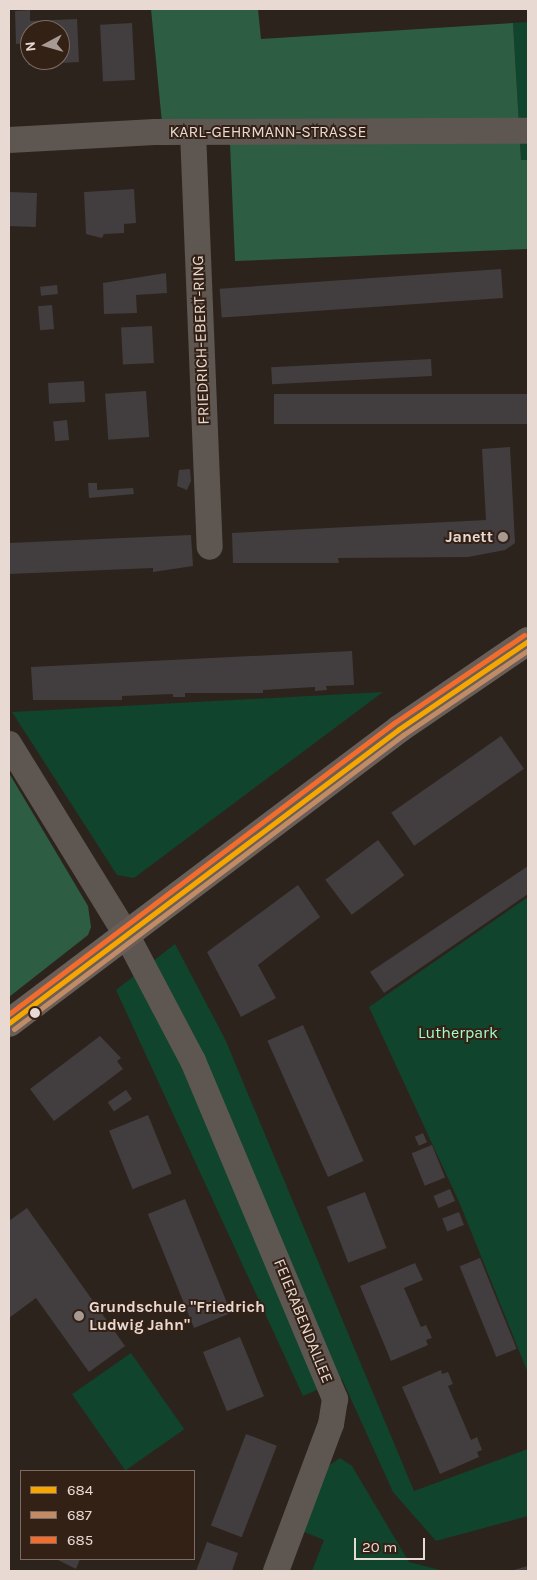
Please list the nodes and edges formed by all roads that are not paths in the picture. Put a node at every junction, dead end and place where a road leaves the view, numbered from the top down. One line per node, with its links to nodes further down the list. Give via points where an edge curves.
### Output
1 (528, 131): 2 (street, KARL-GEHRMANN-STRASSE)
2 (193, 132): 3 (street, KARL-GEHRMANN-STRASSE); 4 (street, FRIEDRICH-EBERT-RING)
3 (9, 140)
4 (210, 547)
5 (528, 640): 7 (main road, via 399,729)
6 (9, 744): 7 (street, FEIERABENDALLEE)
7 (126, 934): 8 (main road); 9 (street, FEIERABENDALLEE, via 193,1061 335,1400 331,1424)
8 (9, 1023)
9 (276, 1571)

